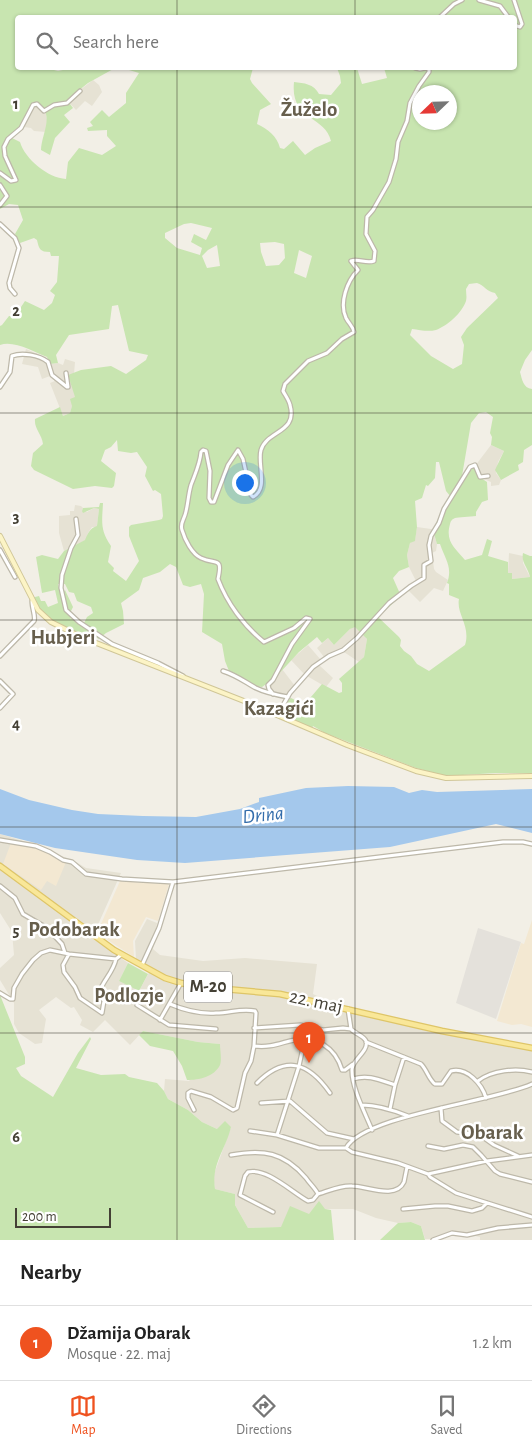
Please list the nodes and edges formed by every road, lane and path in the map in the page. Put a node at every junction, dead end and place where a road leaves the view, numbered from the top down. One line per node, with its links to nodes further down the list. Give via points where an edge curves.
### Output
1 (462, 0): 4 (street)
2 (479, 0): 5 (street, via 500,6)
3 (514, 0): 6 (street, via 522,24)
4 (442, 15)
5 (507, 15)
6 (517, 26)
7 (428, 70): 26 (street, via 410,103 389,182 367,217 366,234 375,251 374,261 351,262 358,270 352,276 343,301 354,332 326,353 308,361 285,384 283,391 290,403 290,420 262,447 262,486 257,495 251,495 238,450 228,465 214,502 209,498 210,471 206,451 201,452 191,486 182,530 188,545 200,558 219,565 218,579 230,604 246,625 264,642 294,628 306,618 310,619 268,685)
8 (80, 92): 9 (street, via 66,103 44,111 33,104 21,128 4,146 16,180 12,181)
9 (0, 172)
10 (0, 186): 11 (street, via 7,196)
11 (0, 204)
12 (0, 224): 13 (street, via 18,243 9,283)
13 (15, 294)
14 (66, 373): 15 (street, via 67,387 52,375 48,362 43,358 15,354 11,358 10,372)
15 (0, 387)
16 (488, 476): 27 (street, via 480,477 475,465 470,467 431,536 431,561 424,565 424,578 390,603 343,650 314,668)
17 (76, 519): 24 (street, via 78,534 62,576 66,610 112,644)
18 (1, 540): 21 (street)
19 (0, 550): 20 (street)
20 (15, 577)
21 (32, 601): 22 (street, via 34,621); 24 (street, via 51,622)
22 (0, 656)
23 (223, 671): 26 (street)
24 (190, 680): 29 (street)
25 (0, 681): 28 (street, via 13,694)
26 (274, 694): 27 (street)
27 (288, 697): 29 (street)
28 (0, 708)
29 (280, 716): 30 (street, via 416,772 446,778)
30 (532, 776)
31 (0, 840): 34 (street, via 36,846 72,862 86,874)
32 (532, 844): 34 (street, via 503,842)
33 (0, 866): 37 (main road, 22. maj / M-20)
34 (173, 882): 39 (street, via 159,928)
35 (0, 886): 36 (street, via 15,898 24,914 47,928)
36 (67, 954): 38 (street); 38 (street, via 64,972 80,998 102,1013 104,1001 99,993); 41 (street, via 50,950 41,952 14,988 14,998 11,1000)
37 (121, 955): 38 (street); 39 (main road, 22. maj / M-20)
38 (116, 959)
39 (141, 966): 40 (main road, 22. maj / M-20)
40 (181, 983): 42 (street); 44 (main road, 22. maj / M-20, via 280,994)
41 (0, 993)
42 (170, 1004): 45 (street); 46 (street, via 214,1013 255,1011)
43 (137, 1005): 45 (street)
44 (348, 1009): 48 (street); 52 (main road, 22. maj / M-20)
45 (160, 1020): 47 (street, via 178,1027)
46 (254, 1028): 48 (street, 22. maj, via 300,1025 323,1030); 51 (street)
47 (216, 1029)
48 (351, 1029): 50 (street)
49 (305, 1038): 51 (street, 22. maj, via 277,1045); 54 (street, 22. maj, via 328,1047 342,1070); 55 (street, 22. maj)
50 (366, 1042): 53 (street); 54 (street)
51 (254, 1046): 69 (street, via 237,1108 234,1110 211,1097 191,1091 188,1098)
52 (532, 1048)
53 (404, 1057): 58 (street, via 421,1064 435,1084 445,1082 453,1070); 60 (street)
54 (354, 1063): 57 (street)
55 (299, 1066): 59 (street, via 280,1067); 62 (street, via 317,1076); 64 (street, 22. maj)
56 (532, 1072): 58 (street, via 512,1070)
57 (353, 1079): 60 (street, via 371,1077); 66 (street)
58 (478, 1082): 63 (street)
59 (257, 1083)
60 (395, 1084): 68 (street)
61 (532, 1084): 63 (street)
62 (330, 1093)
63 (486, 1098): 67 (street)
64 (288, 1100): 65 (street); 73 (street, 22. maj); 74 (street, via 326,1133)
65 (261, 1103)
66 (362, 1105): 68 (street); 71 (street)
67 (441, 1108): 70 (street); 79 (street, via 442,1121 451,1129 480,1135 494,1146)
68 (390, 1109): 70 (street)
69 (194, 1110)
70 (408, 1116): 71 (street)
71 (372, 1130): 74 (street)
72 (250, 1131): 73 (street)
73 (277, 1134): 76 (street, via 319,1148)
74 (355, 1139): 76 (street)
75 (428, 1146): 80 (street, via 444,1149 467,1146)
76 (346, 1148): 81 (street)
77 (230, 1155): 84 (street, via 260,1153 290,1162)
78 (532, 1155): 79 (street)
79 (518, 1156): 80 (street)
80 (487, 1161): 82 (street); 83 (street, via 500,1174)
81 (407, 1167): 82 (street); 84 (street, via 403,1184 394,1190 344,1186)
82 (428, 1174): 85 (street, via 447,1189)
83 (532, 1182)
84 (318, 1194): 87 (street, via 314,1200 308,1201 263,1173 248,1172 240,1194)
85 (487, 1203): 86 (street, via 472,1211 448,1206); 88 (street)
86 (403, 1209)
87 (273, 1212)
88 (532, 1217)
89 (532, 1225): 90 (street, via 467,1235 452,1233)
90 (433, 1240)

